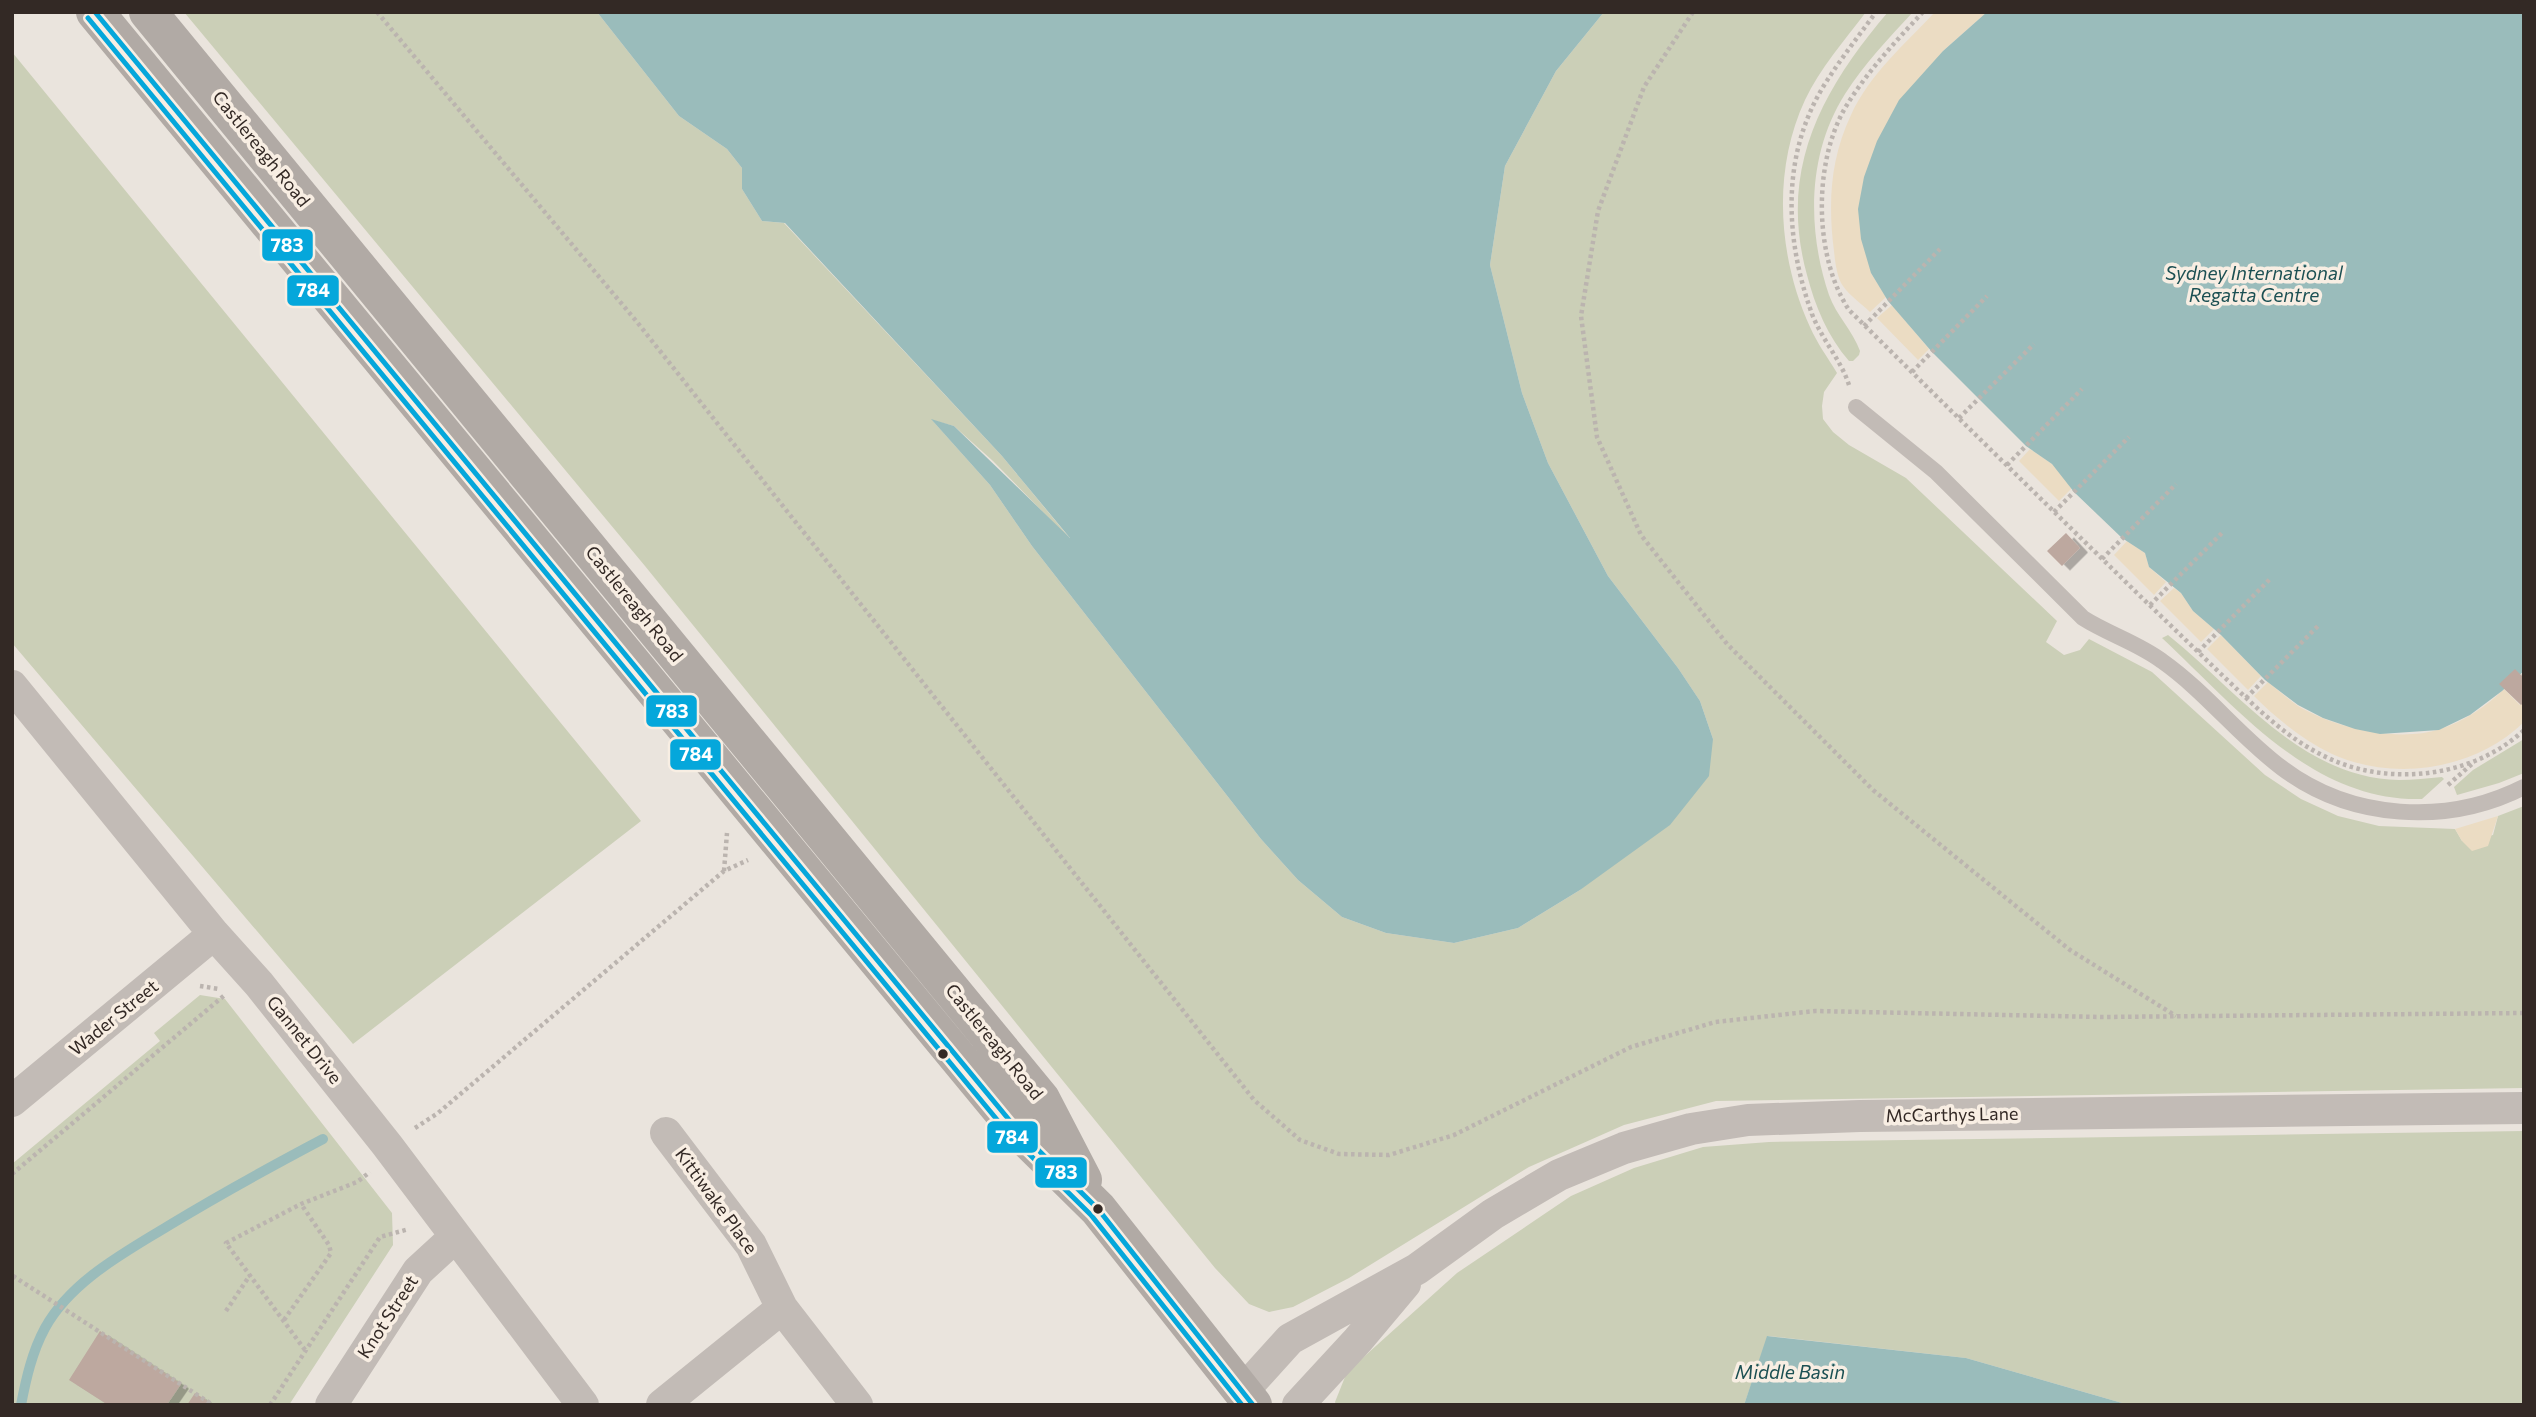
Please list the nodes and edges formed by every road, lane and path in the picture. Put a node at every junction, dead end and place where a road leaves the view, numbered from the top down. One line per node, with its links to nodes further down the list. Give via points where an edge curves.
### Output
1 (95, 12): 29 (main road, Castlereagh Road)
2 (148, 12): 40 (main road, Castlereagh Road, via 1041,1099)
3 (377, 12): 33 (path, via 637,322 1254,1100 1300,1140 1339,1154 1389,1155 1454,1135 1631,1047 1715,1021 1815,1010)
4 (1693, 12): 33 (path, via 1644,87 1602,199 1581,316 1597,437 1641,535 1727,644 1873,790 2070,950)
5 (1876, 12): 13 (path, via 1823,87 1808,117 1798,141 1791,200 1792,240 1804,290 1843,368)
6 (1923, 12): 9 (path, via 1891,46 1843,111 1824,172 1823,232 1829,264 1837,293)
7 (1940, 249): 9 (path)
8 (1987, 296): 11 (path)
9 (1864, 326): 11 (path)
10 (2034, 344): 14 (path)
11 (1912, 372): 14 (path)
12 (2082, 390): 16 (path)
13 (1856, 407): 28 (lane, via 1936,472 2083,618 2161,660 2253,744 2310,787 2364,807 2435,813 2472,807)
14 (1958, 418): 16 (path)
15 (2129, 438): 18 (path)
16 (2007, 465): 18 (path)
17 (2176, 484): 20 (path)
18 (2054, 512): 20 (path)
19 (2223, 532): 22 (path)
20 (2102, 559): 22 (path)
21 (2270, 579): 24 (path)
22 (2150, 606): 24 (path)
23 (2318, 626): 26 (path)
24 (2198, 652): 26 (path)
25 (12, 686): 30 (street, Gannet Drive)
26 (2246, 698): 27 (path, via 2299,742 2334,761 2371,772 2425,773 2453,768 2499,748)
27 (2524, 730)
28 (2524, 787)
29 (780, 844): 37 (path, via 724,871 438,1113); 40 (main road, Castlereagh Road, via 1015,1127)
30 (214, 934): 31 (street, Wader Street); 37 (street, Gannet Drive)
31 (173, 970): 34 (street, Wader Street); 38 (path, via 197,986 230,991)
32 (2524, 1013): 33 (path)
33 (2177, 1016)
34 (12, 1101)
35 (2524, 1108): 42 (street, McCarthys Lane, via 1748,1120 1691,1129 1625,1148 1559,1175 1493,1214)
36 (666, 1133): 45 (street, Kittiwake Place, via 751,1245)
37 (387, 1145): 39 (path, via 368,1174 357,1182); 41 (street, Gannet Drive)
38 (12, 1174)
39 (301, 1204): 43 (path, via 226,1243); 47 (path, via 331,1253)
40 (1098, 1209): 49 (main road, Castlereagh Road)
41 (449, 1230): 48 (path, via 405,1229 380,1237); 52 (street, Knot Street); 53 (street, Gannet Drive)
42 (1417, 1269): 49 (street, McCarthys Lane, via 1290,1339); 56 (street, McCarthys Lane)
43 (250, 1275): 46 (path); 47 (path)
44 (12, 1276): 50 (path)
45 (782, 1308): 54 (street); 55 (street, Kittiwake Place)
46 (226, 1311)
47 (284, 1320): 48 (path)
48 (305, 1350): 51 (path)
49 (1247, 1398)
50 (212, 1405)
51 (270, 1405)
52 (331, 1405)
53 (583, 1405)
54 (662, 1405)
55 (857, 1405)
56 (1298, 1405)

